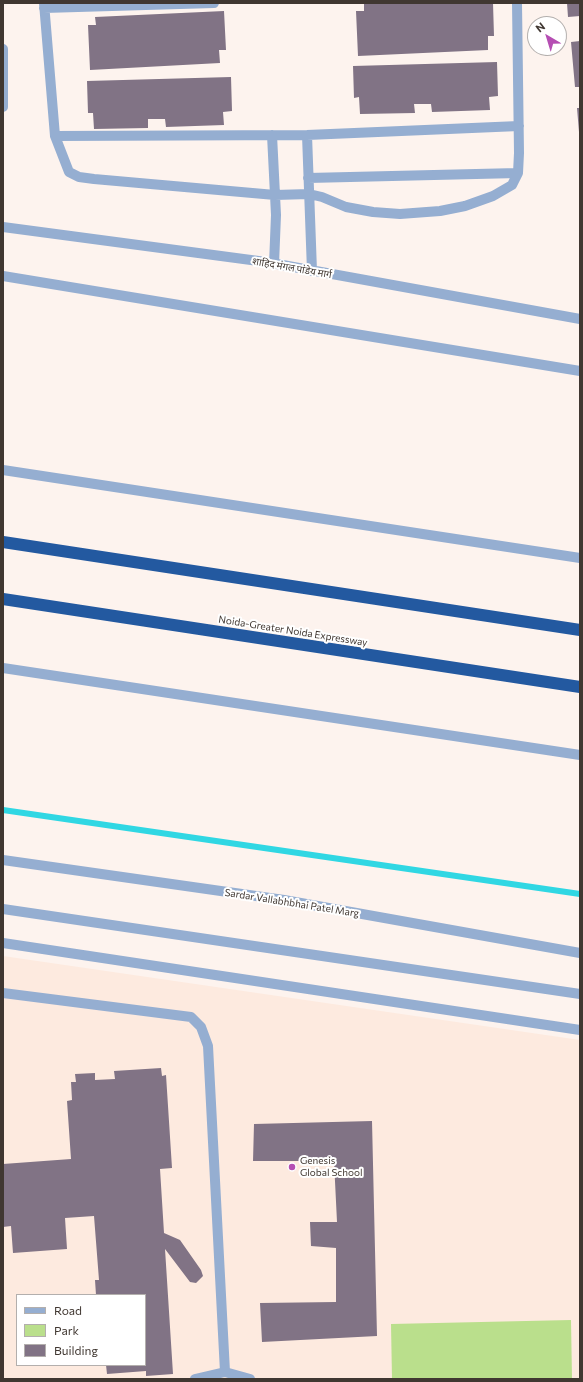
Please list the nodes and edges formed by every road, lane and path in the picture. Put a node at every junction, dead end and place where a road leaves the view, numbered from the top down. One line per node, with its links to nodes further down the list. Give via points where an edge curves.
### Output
1 (214, 3): 3 (street)
2 (517, 3): 7 (street)
3 (185, 4): 4 (street)
4 (44, 6): 10 (street)
5 (3, 49): 6 (street)
6 (3, 107)
7 (519, 126): 9 (street); 11 (street)
8 (272, 135): 9 (street); 10 (street); 14 (street)
9 (307, 135): 12 (street)
10 (55, 136): 14 (street, via 69,172 79,177)
11 (518, 173): 12 (street); 13 (street, via 512,185 503,191 465,206 440,211 400,214 373,212 346,207)
12 (308, 178): 13 (street)
13 (308, 194): 14 (street); 17 (street)
14 (275, 195): 16 (street)
15 (3, 227): 16 (street, शाहिद मंगल पांडेय मार्ग)
16 (274, 264): 17 (street, शाहिद मंगल पांडेय मार्ग)
17 (312, 271): 19 (street, शाहिद मंगल पांडेय मार्ग)
18 (3, 276): 20 (street)
19 (580, 319)
20 (580, 371)
21 (3, 470): 23 (street)
22 (3, 542): 25 (highway)
23 (580, 558)
24 (3, 598): 27 (highway, Noida-Greater Noida Expressway)
25 (580, 630)
26 (3, 668): 28 (street)
27 (580, 687)
28 (580, 754)
29 (3, 860): 32 (street, Sardar Vallabhbhai Patel Marg, via 284,900)
30 (3, 909): 34 (street)
31 (3, 944): 35 (street)
32 (580, 953)
33 (3, 993): 36 (street, via 191,1017 201,1027 208,1046)
34 (580, 994)
35 (580, 1030)
36 (225, 1372): 37 (street); 38 (street)
37 (195, 1379)
38 (250, 1379)

